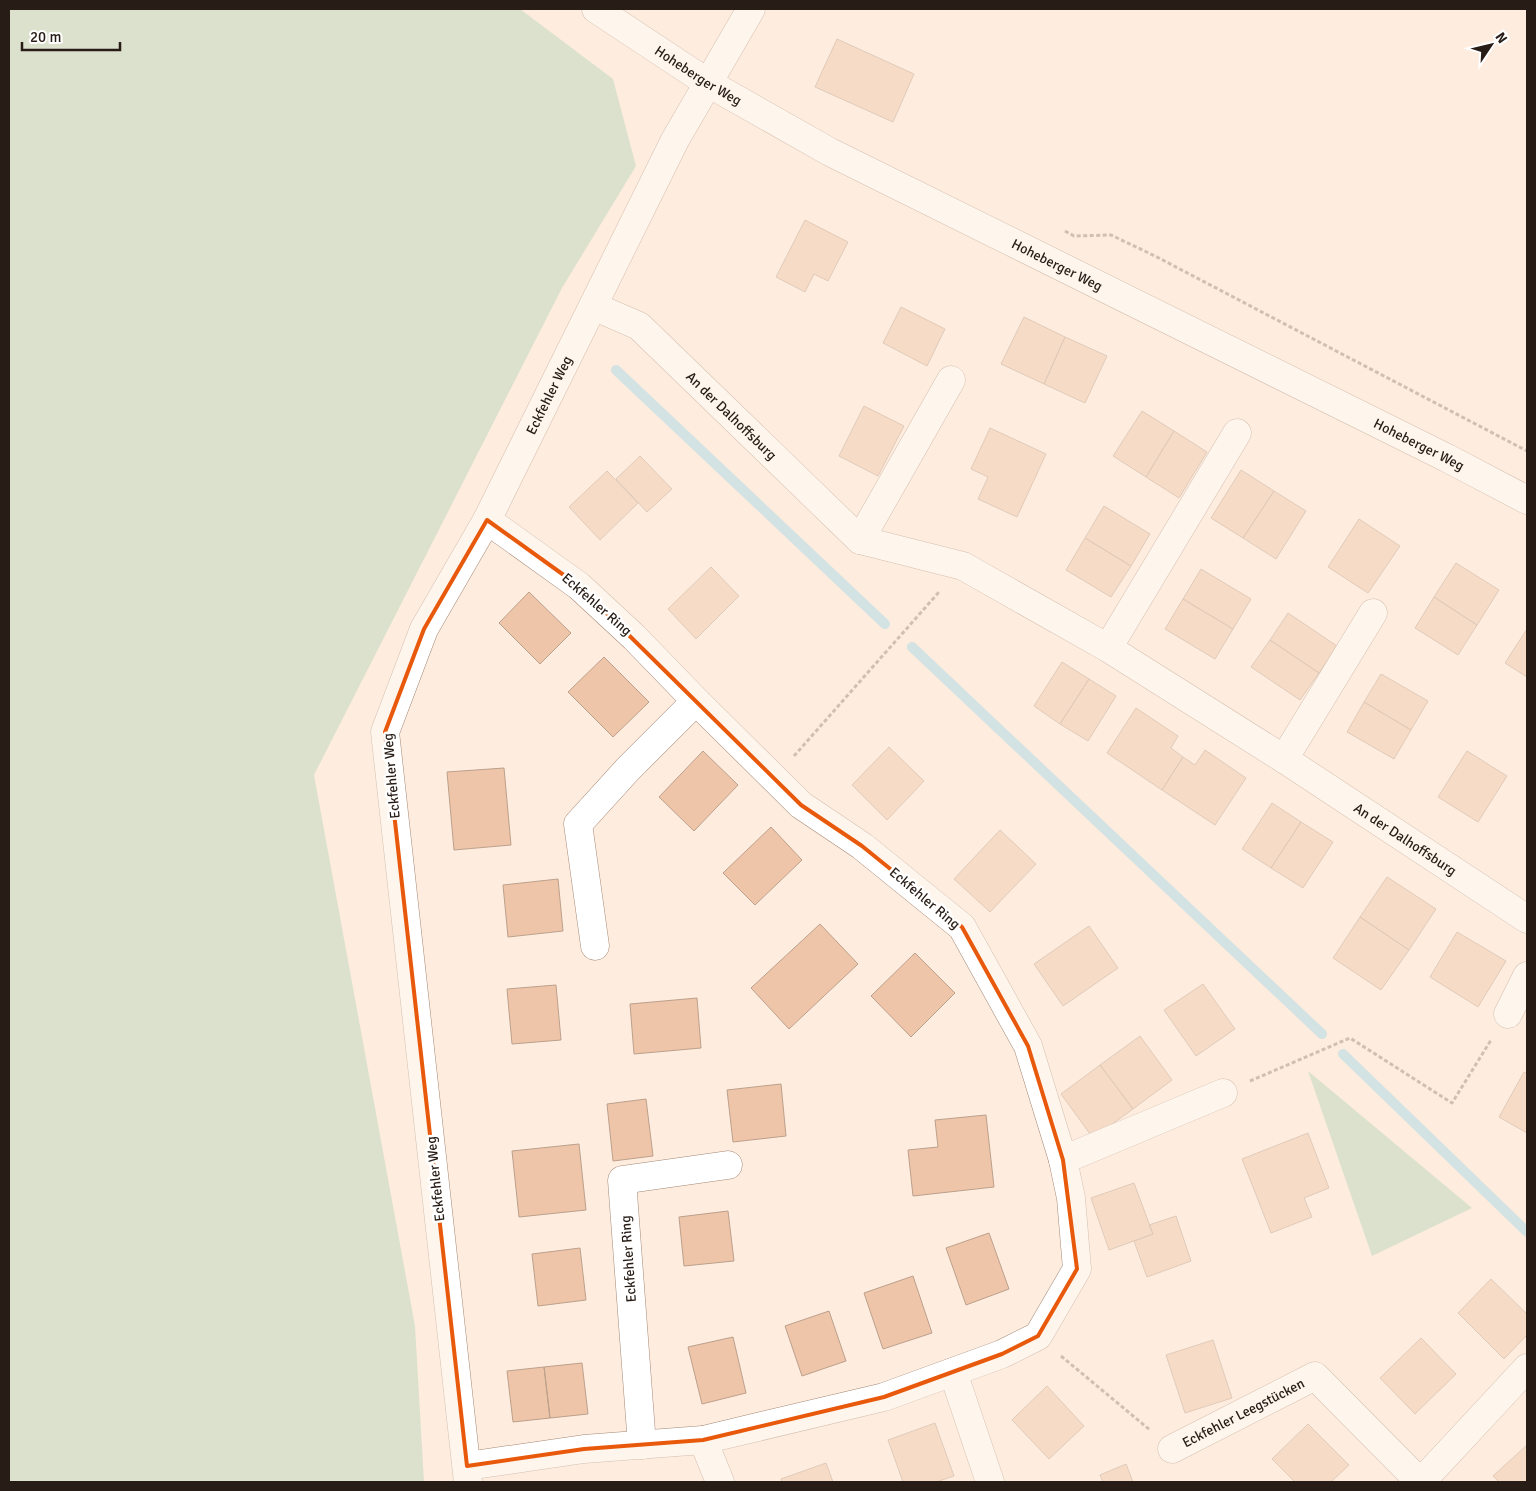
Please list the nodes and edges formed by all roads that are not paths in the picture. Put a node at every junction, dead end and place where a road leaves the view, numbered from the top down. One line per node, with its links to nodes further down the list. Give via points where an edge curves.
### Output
1 (596, 9): 3 (street, Hoheberger Weg)
2 (751, 9): 3 (street, Eckfehler Weg)
3 (708, 82): 4 (street, Eckfehler Weg, via 675,140); 7 (street, Hoheberger Weg, via 830,152)
4 (593, 306): 8 (street, Eckfehler Weg); 9 (street, An der Dalhoffsburg, via 639,326)
5 (950, 380): 9 (street)
6 (1237, 433): 11 (street)
7 (1527, 500)
8 (487, 520): 12 (street, Eckfehler Ring, via 579,586); 26 (street, Eckfehler Weg, via 424,629 385,732)
9 (860, 540): 11 (street, An der Dalhoffsburg, via 963,566)
10 (1373, 613): 13 (street)
11 (1108, 648): 13 (street, An der Dalhoffsburg)
12 (696, 701): 15 (street, via 628,768 578,824); 19 (street, Eckfehler Ring, via 802,805 862,846 962,928 1028,1046)
13 (1284, 758): 14 (street, An der Dalhoffsburg)
14 (1527, 919)
15 (595, 946)
16 (1527, 976): 17 (street)
17 (1508, 1014)
18 (1222, 1093): 19 (street)
19 (1063, 1160): 22 (street, Eckfehler Ring, via 1071,1198 1076,1269 1038,1336 1002,1354)
20 (728, 1165): 24 (street, Eckfehler Ring, via 622,1180)
21 (1527, 1368): 29 (street, Eckfehler Leegstücken)
22 (953, 1372): 23 (street, via 884,1397); 28 (street)
23 (703, 1440): 24 (street); 27 (street)
24 (642, 1445): 26 (street, via 584,1448)
25 (1172, 1449): 29 (street, Eckfehler Leegstücken, via 1315,1376)
26 (468, 1474)
27 (720, 1482)
28 (990, 1482)
29 (1421, 1482)

